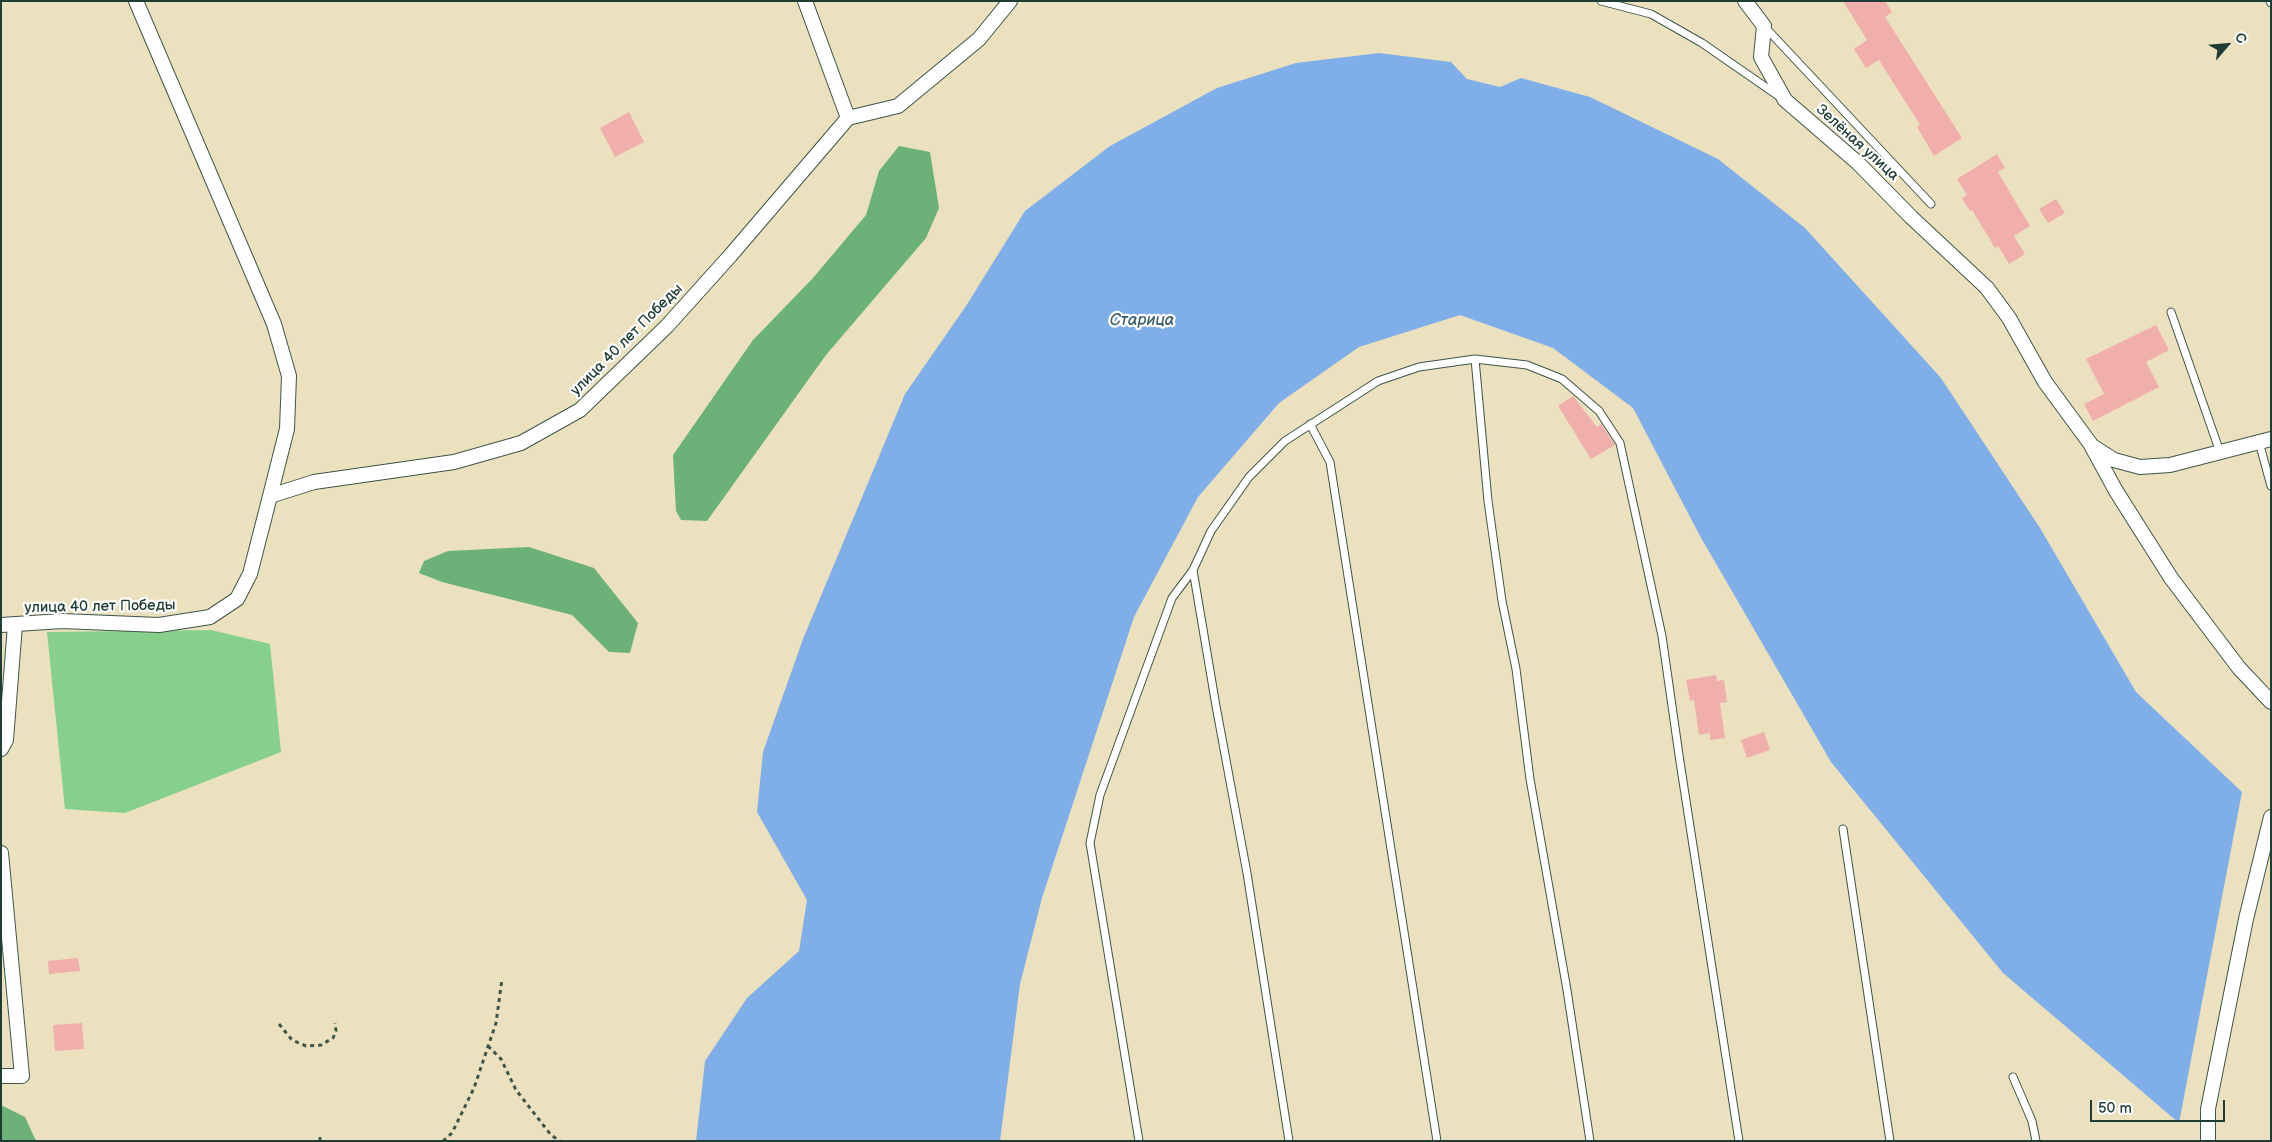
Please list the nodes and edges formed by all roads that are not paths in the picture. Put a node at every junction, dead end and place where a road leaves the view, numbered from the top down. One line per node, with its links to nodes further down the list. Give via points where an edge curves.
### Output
1 (136, 1): 17 (street, via 274,324 289,376 287,429)
2 (805, 1): 8 (street)
3 (1010, 1): 8 (street, via 979,39 898,106)
4 (1601, 1): 7 (lane, via 1651,14 1702,43)
5 (1745, 1): 6 (street)
6 (1764, 26): 7 (street, Зелёная улица, via 1761,57); 9 (lane)
7 (1785, 100): 14 (street, Зелёная улица, via 1858,163 1987,288 2009,318 2046,382)
8 (848, 118): 17 (street, улица 40 лет Победы, via 711,277 580,410 520,443 454,462 314,482)
9 (1931, 204)
10 (2171, 312): 15 (lane)
11 (1475, 359): 12 (lane, via 1419,367 1378,381); 30 (lane, via 1488,501 1502,601 1516,669 1530,779); 31 (lane, via 1527,365 1562,379 1599,411 1620,443 1662,636)
12 (1310, 424): 18 (lane, via 1285,441 1250,477 1211,531); 29 (lane, via 1330,462)
13 (2265, 441): 15 (street); 16 (lane)
14 (2092, 446): 15 (street, via 2114,460 2140,467 2170,465); 20 (street, via 2116,491 2172,578 2239,668)
15 (2220, 452)
16 (2271, 486)
17 (270, 496): 19 (street, улица 40 лет Победы, via 250,574 237,599 210,617 159,625 62,621)
18 (1193, 570): 27 (lane, via 1172,598 1100,796 1090,843); 28 (lane, via 1247,873)
19 (8, 625): 21 (street, via 6,740)
20 (2271, 702)
21 (1, 749)
22 (2271, 817): 34 (street, via 2246,919 2208,1109)
23 (1843, 828): 32 (lane)
24 (1, 853): 25 (street, via 22,1076)
25 (1, 1076)
26 (2013, 1077): 33 (lane, via 2032,1121)
27 (1139, 1141)
28 (1289, 1141)
29 (1436, 1141)
30 (1590, 1141)
31 (1739, 1141)
32 (1890, 1141)
33 (2036, 1141)
34 (2208, 1141)

